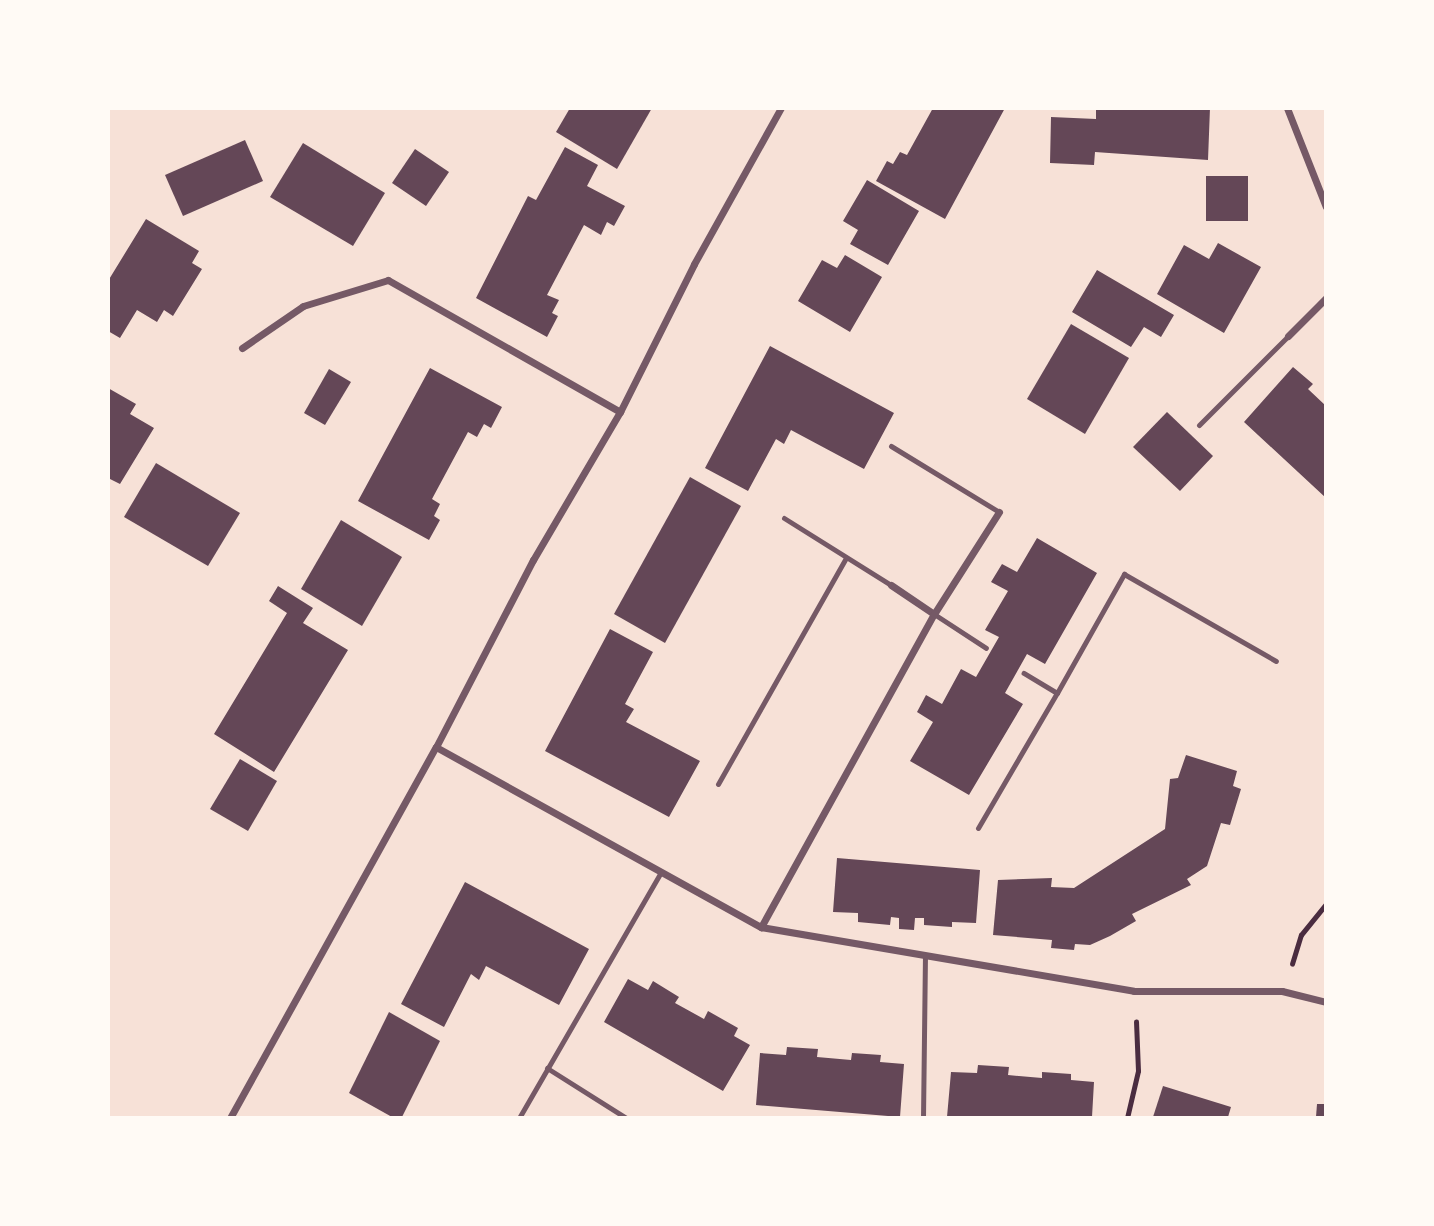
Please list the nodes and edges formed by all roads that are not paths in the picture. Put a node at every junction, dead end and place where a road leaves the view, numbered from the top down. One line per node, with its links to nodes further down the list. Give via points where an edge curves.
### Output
1 (781, 108): 7 (street, via 694,264)
2 (1287, 108): 3 (street)
3 (1325, 207)
4 (1325, 298): 5 (street)
5 (1288, 336): 8 (lane)
6 (242, 348): 7 (street, via 303,306 388,280)
7 (620, 412): 19 (street, via 533,561)
8 (1199, 425)
9 (891, 446): 10 (lane)
10 (999, 512): 14 (street)
11 (784, 519): 12 (lane)
12 (846, 558): 13 (lane); 20 (lane)
13 (891, 585): 14 (street)
14 (934, 614): 15 (lane); 23 (street)
15 (986, 648)
16 (1276, 661): 18 (lane, via 1124,574)
17 (1024, 673): 18 (lane)
18 (1058, 692): 21 (lane)
19 (436, 747): 22 (street); 27 (street)
20 (718, 784)
21 (978, 828)
22 (661, 872): 23 (street); 26 (lane)
23 (761, 927): 24 (street)
24 (925, 955): 25 (street, via 1135,991 1282,991); 30 (lane)
25 (1325, 1002)
26 (547, 1069): 28 (lane); 29 (lane)
27 (230, 1118)
28 (519, 1118)
29 (626, 1118)
30 (923, 1118)

